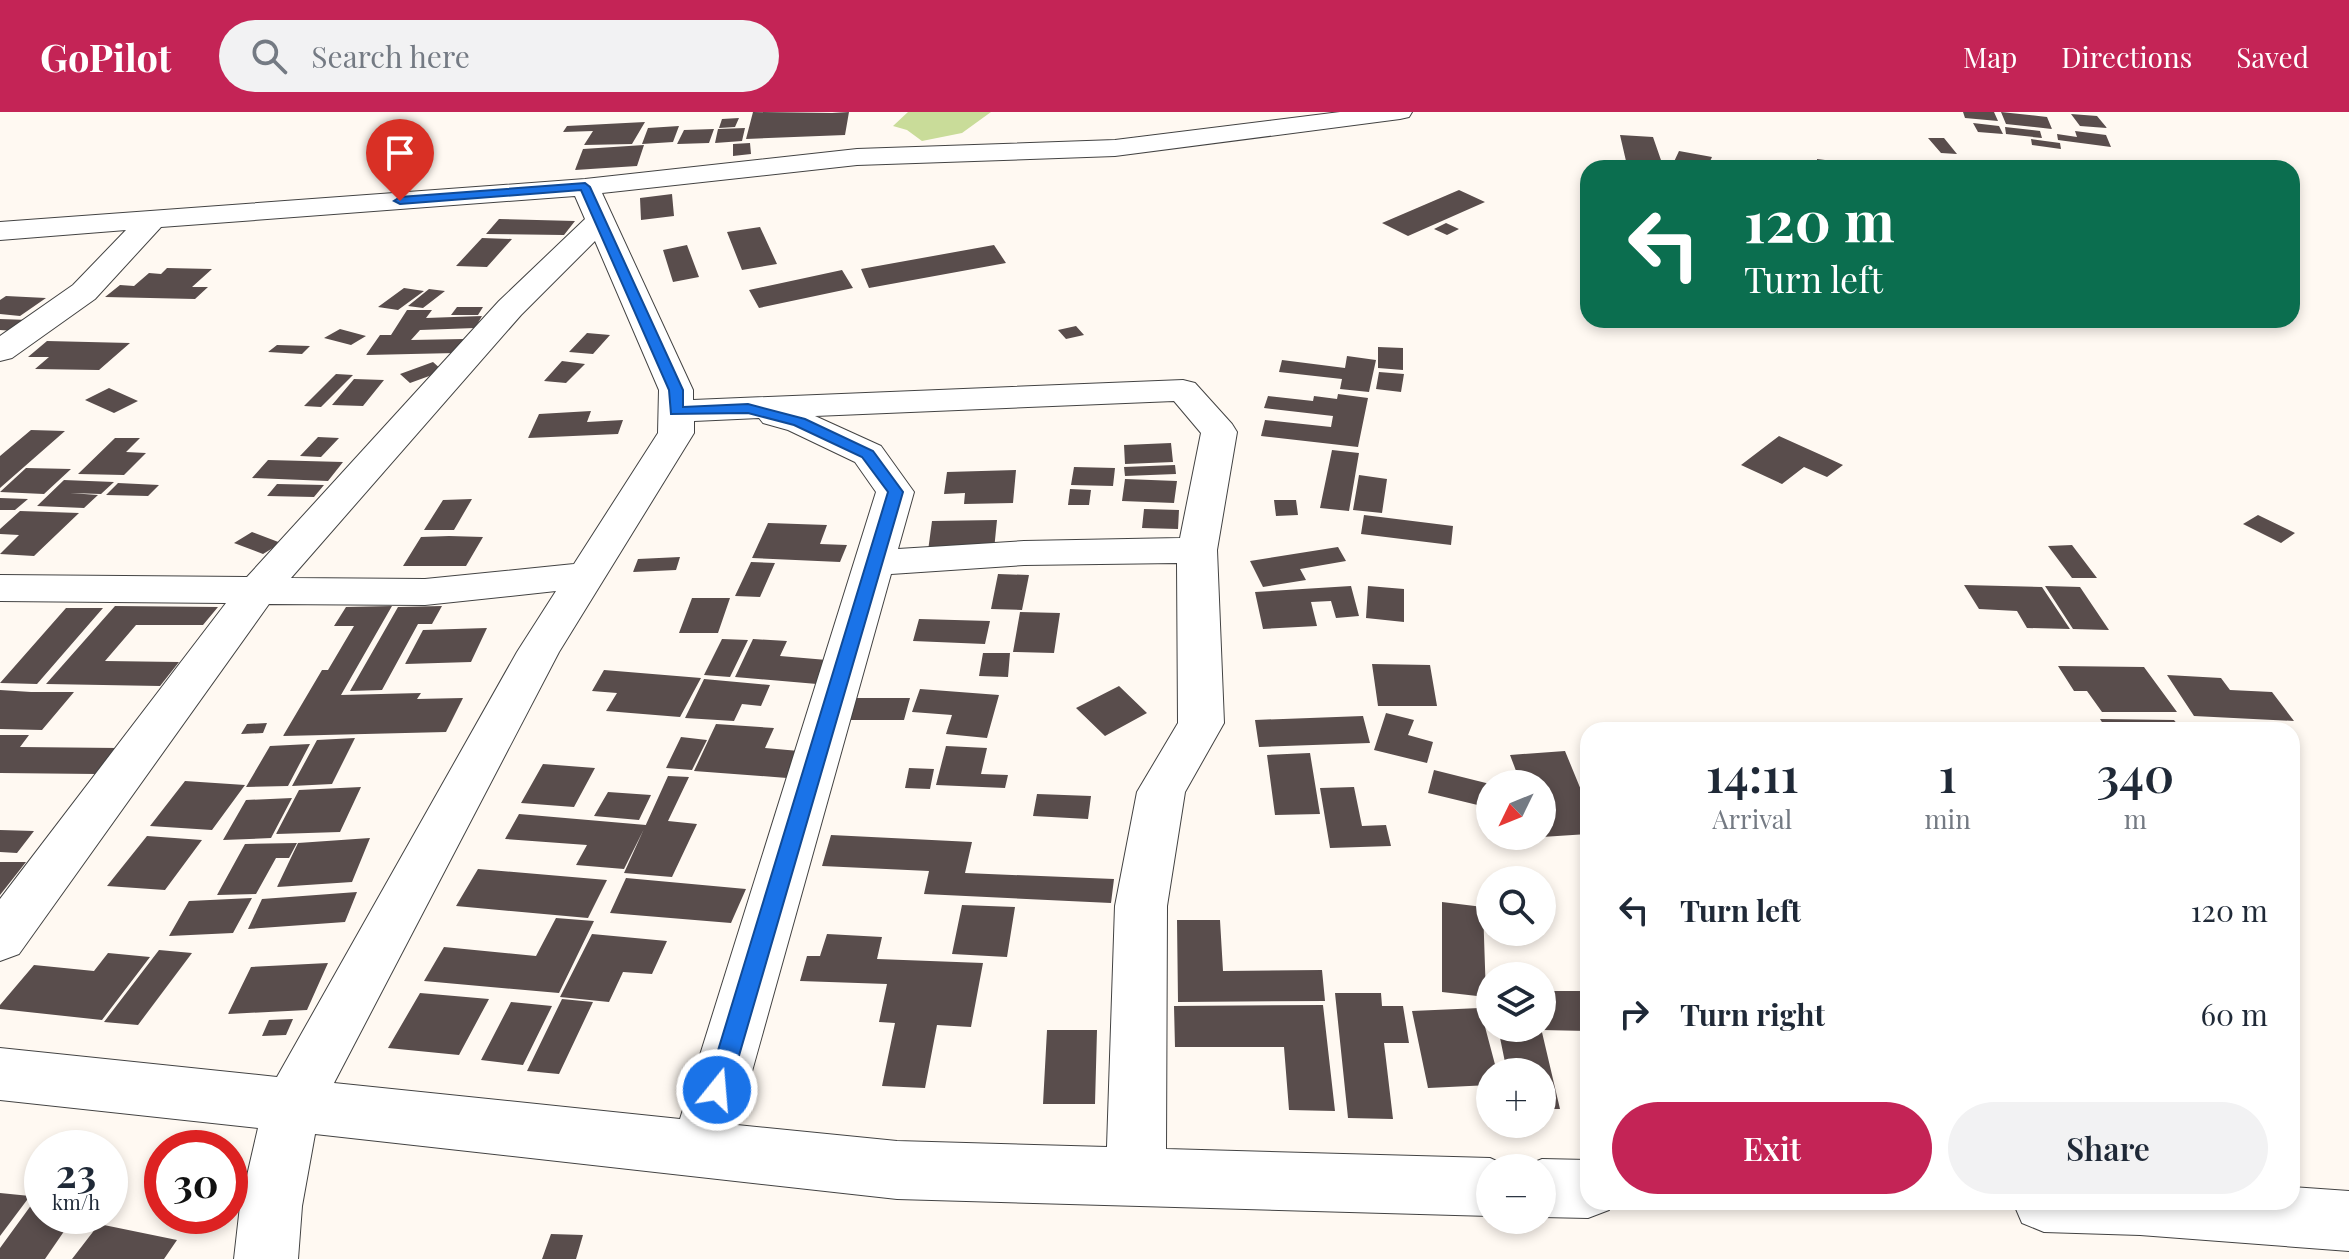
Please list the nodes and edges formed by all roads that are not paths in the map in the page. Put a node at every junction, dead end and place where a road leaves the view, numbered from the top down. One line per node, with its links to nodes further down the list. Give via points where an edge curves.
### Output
1 (1400, 112): 2 (street, via 1115,148 857,157)
2 (592, 204): 3 (street); 7 (street, via 676,390); 12 (street, via 510,308)
3 (153, 219): 4 (street); 5 (street, via 84,292)
4 (0, 231)
5 (0, 351)
6 (748, 408): 7 (street); 8 (street, via 1183,390 1219,432); 9 (street, via 800,422 868,454 895,492)
7 (676, 411): 10 (street, via 676,433)
8 (1197, 550): 9 (street); 17 (street, via 1201,723 1161,792 1141,906)
9 (874, 563): 16 (street)
10 (587, 575): 12 (street, via 425,592); 15 (street, via 538,652)
11 (0, 588): 12 (street)
12 (258, 590): 13 (street)
13 (0, 939)
14 (0, 1074): 15 (street)
15 (292, 1105): 16 (street); 23 (street)
16 (700, 1149): 17 (street, via 897,1170)
17 (1136, 1177): 18 (street)
18 (1476, 1187)
19 (1556, 1188): 20 (street)
20 (1580, 1189)
21 (2205, 1210): 22 (street)
22 (2349, 1221)
23 (266, 1259)

